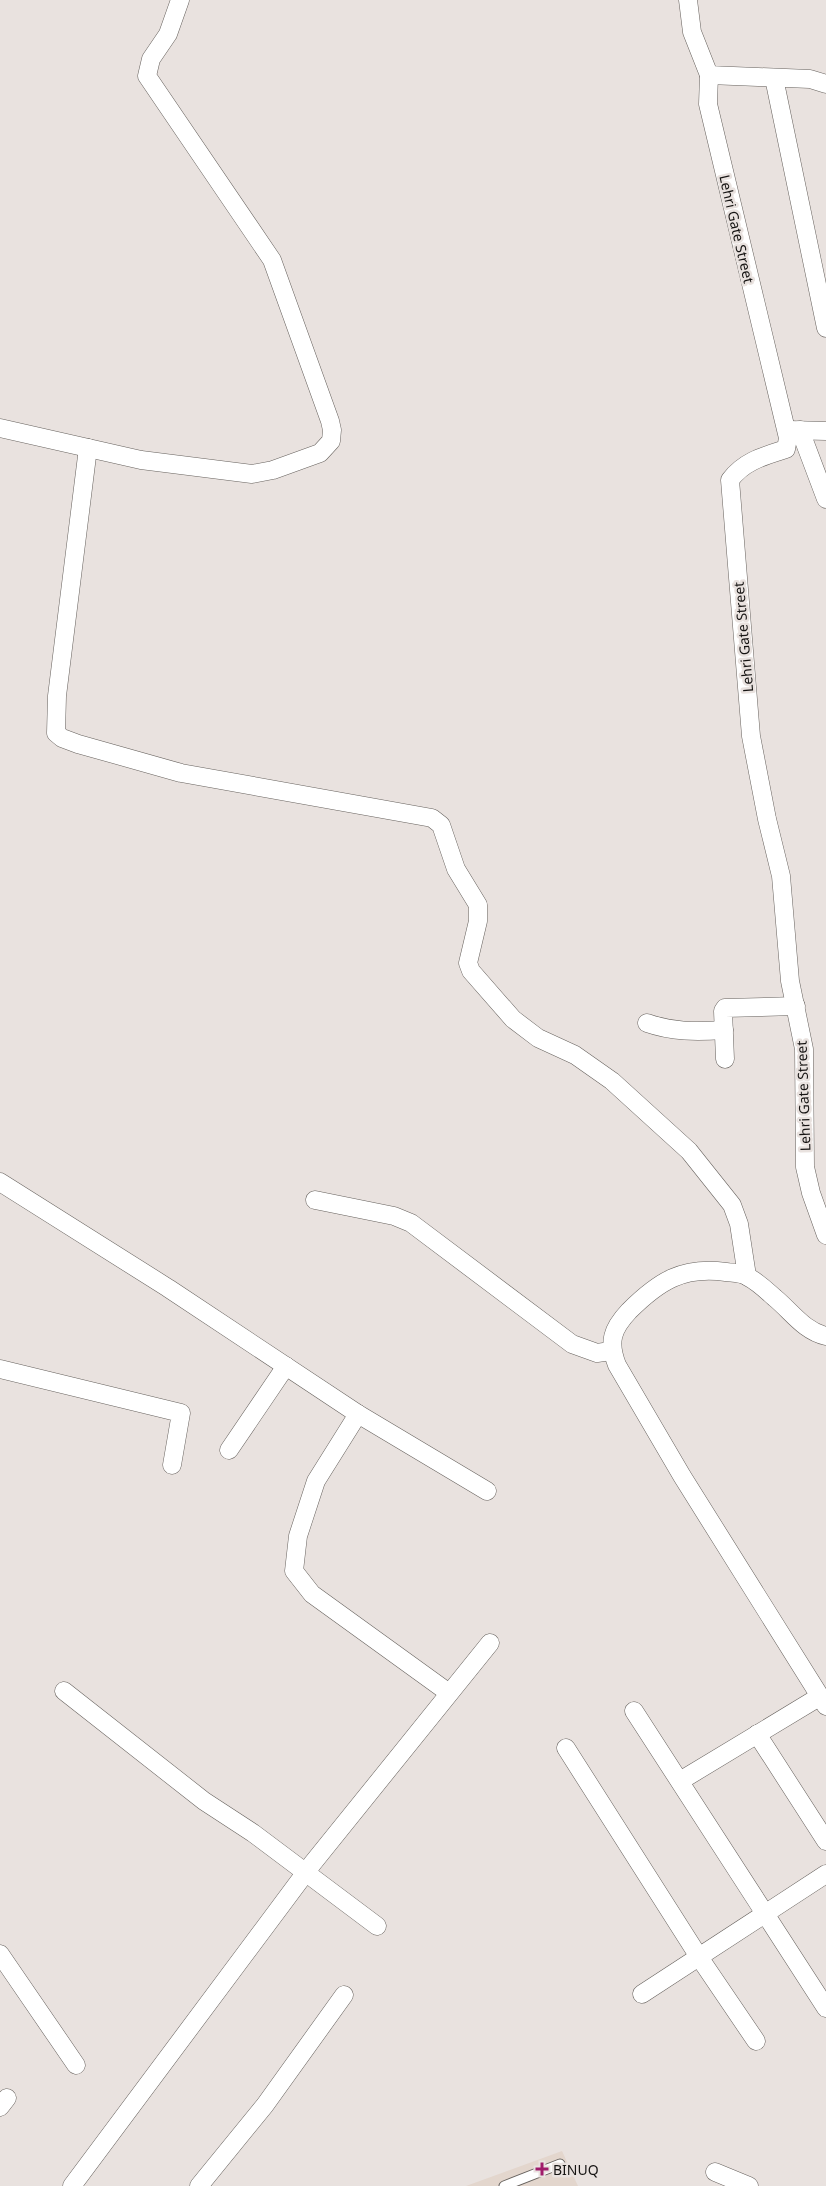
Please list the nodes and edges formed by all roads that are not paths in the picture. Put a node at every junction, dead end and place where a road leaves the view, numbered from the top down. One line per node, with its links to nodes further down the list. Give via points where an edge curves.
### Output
1 (180, 0): 10 (street, via 168,34 151,60 147,76 272,260 330,422 331,441 320,453 252,474 190,468)
2 (688, 0): 3 (street, via 692,32)
3 (709, 75): 4 (street); 8 (street, Lehri Gate Street, via 708,104)
4 (774, 78): 5 (street, via 810,79); 6 (street)
5 (826, 84)
6 (826, 328)
7 (0, 428): 10 (street)
8 (793, 430): 9 (street); 11 (street); 12 (street, Lehri Gate Street, via 786,449 751,461 739,468 730,480 751,736 780,876 790,981)
9 (826, 431)
10 (88, 448): 19 (street, via 62,650 56,733 78,744 181,773 432,818 441,825 456,869 478,904 478,921 468,964 471,971 512,1019 612,1081 689,1151 732,1205 739,1224)
11 (826, 499)
12 (796, 1006): 14 (street, via 725,1008); 18 (street, Lehri Gate Street, via 804,1048 805,1167)
13 (646, 1023): 14 (street, via 666,1030)
14 (724, 1030): 15 (street)
15 (725, 1059)
16 (0, 1182): 22 (street)
17 (315, 1200): 21 (street, via 394,1216 411,1224 572,1344 596,1353)
18 (826, 1235)
19 (747, 1276): 20 (street, via 800,1322 816,1334); 21 (street, via 706,1269 672,1277 651,1290 626,1314 611,1336)
20 (826, 1336)
21 (611, 1351): 31 (street, via 616,1365 682,1476)
22 (286, 1366): 24 (street); 25 (street)
23 (0, 1369): 26 (street, via 181,1413)
24 (358, 1414): 27 (street); 30 (street, via 316,1481 298,1536 294,1571 312,1594)
25 (229, 1450)
26 (172, 1465)
27 (487, 1491)
28 (490, 1643): 30 (street)
29 (64, 1692): 37 (street, via 204,1801)
30 (449, 1693): 37 (street)
31 (823, 1701): 33 (street)
32 (634, 1711): 35 (street)
33 (757, 1734): 35 (street); 36 (street)
34 (566, 1748): 42 (street)
35 (680, 1781): 39 (street)
36 (826, 1841)
37 (306, 1872): 40 (street); 50 (street)
38 (826, 1874): 39 (street)
39 (766, 1913): 42 (street); 45 (street)
40 (377, 1926)
41 (0, 1954): 47 (street)
42 (699, 1957): 43 (street); 46 (street)
43 (642, 1994)
44 (344, 1995): 51 (street, via 265,2105)
45 (826, 2008)
46 (756, 2041)
47 (76, 2064)
48 (560, 2164): 52 (lane)
49 (715, 2172): 53 (street)
50 (72, 2186)
51 (199, 2186)
52 (504, 2186)
53 (750, 2186)

